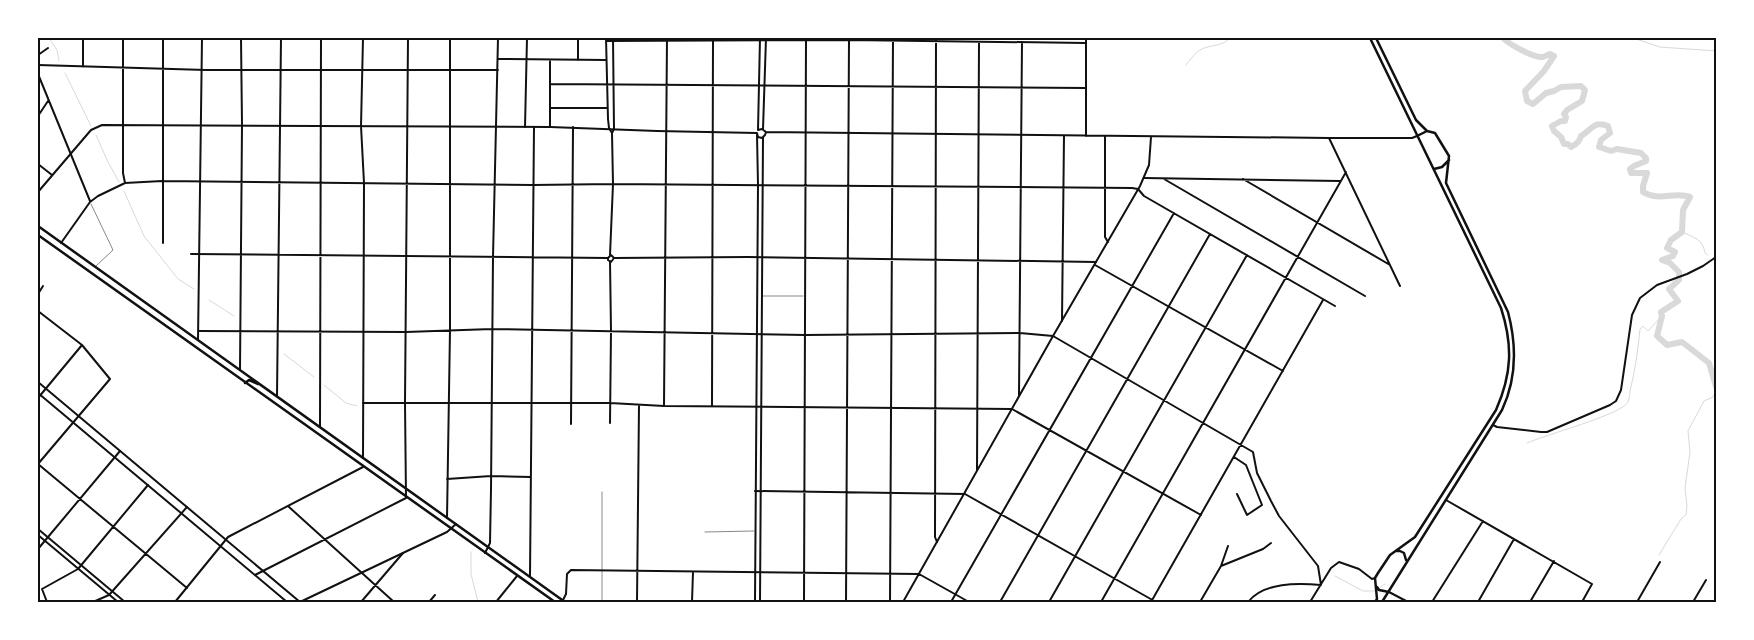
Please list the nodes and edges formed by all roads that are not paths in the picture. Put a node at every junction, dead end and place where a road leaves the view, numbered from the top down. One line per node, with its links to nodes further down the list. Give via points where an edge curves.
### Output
1 (83, 38): 41 (street)
2 (124, 38): 42 (street)
3 (163, 38): 43 (street)
4 (202, 38): 45 (street)
5 (241, 38): 44 (street)
6 (281, 38): 46 (street)
7 (321, 38): 47 (street)
8 (363, 38): 50 (street)
9 (408, 38): 51 (street)
10 (450, 38): 48 (street)
11 (498, 38): 35 (street)
12 (527, 38): 36 (street)
13 (578, 38): 38 (street)
14 (712, 38): 27 (street)
15 (893, 38): 28 (street)
16 (936, 38): 29 (street)
17 (1086, 38): 32 (street)
18 (1370, 38): 103 (main road)
19 (1376, 38): 89 (main road, via 1416,120)
20 (606, 39): 21 (street); 39 (street)
21 (613, 39): 22 (street); 55 (street)
22 (667, 39): 27 (street); 56 (street)
23 (760, 39): 24 (street); 27 (street); 58 (street)
24 (766, 39): 25 (street); 59 (street)
25 (806, 39): 26 (street); 60 (street)
26 (848, 39): 28 (street); 61 (street)
27 (712, 41): 57 (street)
28 (893, 42): 29 (street); 62 (street)
29 (936, 42): 30 (street); 63 (street)
30 (979, 42): 31 (street); 64 (street)
31 (1022, 42): 32 (street); 65 (street)
32 (1086, 43): 66 (street)
33 (48, 48): 34 (street)
34 (38, 55)
35 (498, 59): 36 (street); 49 (street)
36 (526, 59): 37 (street); 81 (street)
37 (550, 60): 38 (street); 53 (street)
38 (578, 60): 39 (street)
39 (606, 60): 54 (street)
40 (38, 65): 41 (street)
41 (83, 67): 42 (street)
42 (123, 68): 43 (street); 71 (street)
43 (163, 68): 45 (street); 72 (street)
44 (241, 68): 45 (street); 46 (street); 74 (street)
45 (202, 69): 73 (street)
46 (281, 69): 47 (street); 75 (street)
47 (321, 70): 50 (street); 76 (street)
48 (450, 70): 49 (street); 51 (street); 79 (street)
49 (498, 70): 80 (street)
50 (363, 71): 51 (street); 77 (street)
51 (408, 71): 78 (street)
52 (38, 74): 67 (street)
53 (550, 84): 54 (street); 68 (street)
54 (607, 85): 55 (street); 69 (street)
55 (613, 85): 56 (street); 86 (street)
56 (666, 85): 57 (street); 88 (street)
57 (712, 85): 58 (street); 90 (street)
58 (759, 85): 59 (street); 93 (street)
59 (765, 85): 60 (street); 87 (street)
60 (806, 86): 61 (street); 94 (street)
61 (848, 86): 62 (street); 95 (street)
62 (893, 86): 63 (street); 96 (street)
63 (936, 87): 64 (street); 97 (street)
64 (978, 87): 65 (street); 98 (street)
65 (1021, 87): 66 (street); 99 (street)
66 (1086, 88): 101 (street)
67 (48, 101): 70 (street); 107 (street)
68 (550, 108): 69 (street); 83 (street)
69 (607, 108): 85 (street)
70 (38, 116)
71 (123, 125): 72 (street); 107 (street, via 91,130); 120 (street)
72 (162, 125): 73 (street); 116 (street)
73 (201, 125): 74 (street); 118 (street)
74 (242, 125): 75 (street); 119 (street)
75 (279, 126): 76 (street); 121 (street)
76 (321, 126): 77 (street); 122 (street)
77 (361, 126): 78 (street); 123 (street)
78 (407, 126): 79 (street); 124 (street)
79 (450, 127): 80 (street); 125 (street)
80 (496, 127): 81 (street); 126 (street)
81 (525, 127): 82 (street)
82 (534, 127): 83 (street); 130 (street)
83 (550, 127): 84 (street)
84 (573, 127): 85 (street); 127 (street)
85 (609, 128): 86 (street); 92 (street)
86 (614, 129): 88 (street); 92 (street)
87 (763, 129): 91 (street); 93 (street)
88 (666, 131): 90 (street); 129 (street)
89 (1427, 131): 103 (main road); 108 (main road, via 1439,138)
90 (712, 132): 93 (street); 131 (street)
91 (766, 132): 94 (street); 104 (street)
92 (612, 133): 128 (street)
93 (757, 133): 104 (street); 132 (street)
94 (806, 133): 95 (street); 134 (street)
95 (849, 133): 96 (street); 135 (street)
96 (893, 134): 97 (street); 136 (street)
97 (936, 134): 98 (street); 137 (street)
98 (978, 135): 99 (street); 138 (street)
99 (1021, 135): 100 (street); 139 (street)
100 (1064, 136): 101 (street); 140 (street)
101 (1086, 136): 102 (street)
102 (1105, 136): 105 (street); 141 (street)
103 (1417, 136): 106 (street); 110 (main road)
104 (763, 137): 133 (street)
105 (1151, 137): 106 (street); 113 (street, via 1149,165)
106 (1328, 138): 111 (street)
107 (70, 154): 112 (street); 144 (street)
108 (1449, 160): 110 (main road); 263 (main road, via 1446,183 1508,312 1513,333 1514,372 1507,398)
109 (38, 164): 112 (street)
110 (1434, 169): 322 (main road, via 1501,308 1510,346 1508,378 1496,410 1427,521 1414,538)
111 (1346, 172): 117 (street); 183 (street)
112 (52, 175): 143 (street)
113 (1144, 178): 115 (street); 142 (street)
114 (1242, 178): 115 (street); 117 (street); 146 (street)
115 (1164, 179): 168 (street)
116 (162, 181): 118 (street); 120 (street); 152 (street)
117 (1340, 181): 146 (street)
118 (201, 182): 119 (street); 155 (street)
119 (242, 182): 121 (street); 156 (street)
120 (125, 183): 144 (street)
121 (278, 183): 122 (street); 157 (street)
122 (320, 183): 123 (street); 158 (street)
123 (364, 183): 124 (street); 160 (street)
124 (407, 184): 125 (street); 161 (street)
125 (449, 184): 126 (street); 162 (street)
126 (494, 184): 130 (street); 165 (street)
127 (572, 184): 128 (street); 130 (street); 167 (street)
128 (613, 184): 129 (street); 163 (street)
129 (666, 184): 131 (street); 170 (street)
130 (534, 185): 166 (street)
131 (712, 185): 132 (street); 171 (street)
132 (758, 185): 133 (street); 172 (street)
133 (763, 185): 134 (street); 173 (street)
134 (805, 185): 135 (street); 174 (street)
135 (849, 186): 136 (street); 175 (street)
136 (892, 186): 137 (street); 176 (street)
137 (936, 186): 138 (street); 177 (street)
138 (978, 187): 139 (street); 178 (street)
139 (1020, 187): 140 (street); 179 (street)
140 (1064, 188): 141 (street); 181 (street)
141 (1106, 188): 142 (street); 150 (street, via 1105,237)
142 (1138, 189): 145 (street); 150 (street)
143 (38, 192)
144 (90, 202): 151 (street); 184 (lane, via 113,250)
145 (1174, 213): 148 (street); 187 (street)
146 (1317, 222): 168 (street); 183 (street)
147 (38, 226): 151 (main road)
148 (1210, 234): 159 (street); 194 (street)
149 (38, 236): 153 (main road)
150 (1108, 242): 182 (street)
151 (62, 243): 153 (main road); 184 (main road)
152 (163, 243)
153 (57, 250): 198 (main road)
154 (191, 254): 155 (street)
155 (200, 254): 156 (street); 204 (street)
156 (241, 254): 157 (street); 205 (street)
157 (278, 255): 158 (street); 206 (street)
158 (320, 255): 160 (street); 209 (street)
159 (1247, 255): 185 (street); 200 (street)
160 (364, 256): 161 (street); 210 (street)
161 (406, 256): 162 (street); 211 (street)
162 (449, 256): 165 (street); 202 (street)
163 (609, 256): 167 (street); 169 (street); 180 (street)
164 (1716, 256): 263 (street, via 1687,274 1657,285 1646,292 1635,306 1621,390 1616,401 1547,432)
165 (493, 257): 166 (street); 201 (street)
166 (532, 257): 167 (street); 203 (street)
167 (572, 257): 207 (street)
168 (1298, 257): 185 (street); 192 (street)
169 (614, 258): 170 (street); 180 (street)
170 (665, 258): 171 (street); 212 (street)
171 (712, 258): 172 (street); 215 (street)
172 (757, 258): 173 (street); 220 (street)
173 (763, 258): 174 (street); 190 (street)
174 (805, 259): 175 (street); 191 (street)
175 (848, 260): 176 (street); 217 (street)
176 (892, 260): 177 (street); 218 (street)
177 (936, 260): 178 (street); 219 (street)
178 (978, 261): 179 (street); 213 (street)
179 (1020, 261): 181 (street); 214 (street)
180 (610, 262): 208 (street)
181 (1063, 262): 182 (street); 199 (street)
182 (1095, 263): 187 (street); 199 (street)
183 (1390, 264): 188 (street)
184 (95, 267): 196 (main road)
185 (1286, 278): 193 (street); 226 (street)
186 (43, 286): 189 (street)
187 (1132, 286): 194 (street); 227 (street)
188 (1400, 286)
189 (38, 294)
190 (763, 296): 191 (lane); 216 (street)
191 (805, 296): 221 (street)
192 (1365, 296)
193 (1324, 300): 195 (street); 229 (street)
194 (1169, 306): 200 (street); 230 (street)
195 (1335, 306)
196 (154, 309): 198 (main road); 223 (main road)
197 (38, 311): 224 (street)
198 (149, 315): 225 (main road)
199 (1062, 321): 222 (street)
200 (1206, 327): 226 (street); 239 (street)
201 (492, 329): 202 (street); 203 (street); 244 (street)
202 (450, 330): 211 (street); 243 (street)
203 (532, 330): 207 (street); 245 (street)
204 (199, 331): 205 (street); 223 (street)
205 (241, 331): 206 (street); 228 (street)
206 (277, 331): 209 (street); 236 (street)
207 (571, 331): 208 (street); 246 (street)
208 (611, 331): 212 (street); 242 (street)
209 (319, 332): 210 (street); 264 (street)
210 (363, 332): 211 (street); 240 (street)
211 (406, 332): 241 (street)
212 (664, 333): 215 (street); 248 (street)
213 (978, 333): 214 (street); 219 (street); 256 (street)
214 (1020, 333): 222 (street); 237 (street)
215 (712, 334): 220 (street); 249 (street)
216 (763, 334): 220 (street); 221 (street); 251 (street)
217 (848, 334): 218 (street); 221 (street); 253 (street)
218 (891, 334): 219 (street); 254 (street)
219 (935, 334): 255 (street)
220 (756, 335): 250 (street)
221 (805, 335): 252 (street)
222 (1053, 336): 227 (street); 237 (street)
223 (198, 340): 225 (main road); 228 (main road)
224 (82, 345): 234 (street); 258 (street, via 110,379)
225 (194, 347): 232 (main road)
226 (1245, 350): 229 (street); 261 (street)
227 (1091, 358): 230 (street); 265 (street)
228 (240, 370): 233 (main road)
229 (1283, 371): 266 (street)
230 (1127, 379): 239 (street); 268 (street)
231 (38, 382): 234 (street)
232 (245, 383): 233 (main road, via 249,380); 273 (main road)
233 (261, 386): 236 (main road)
234 (46, 388): 235 (street); 258 (street)
235 (39, 394): 238 (street); 259 (street)
236 (277, 396): 264 (main road)
237 (1019, 397): 257 (street)
238 (38, 398)
239 (1164, 400): 261 (street); 275 (street)
240 (363, 403): 241 (street); 271 (street)
241 (405, 403): 243 (street); 280 (street)
242 (610, 403): 246 (street); 247 (street); 260 (street)
243 (448, 404): 244 (street); 278 (street)
244 (491, 404): 245 (street); 276 (street)
245 (532, 404): 246 (street); 277 (street)
246 (570, 404): 262 (street)
247 (638, 405): 248 (street); 335 (street)
248 (664, 406): 249 (street)
249 (712, 406): 250 (street)
250 (756, 407): 251 (street); 281 (street)
251 (761, 407): 252 (street); 283 (street)
252 (805, 407): 253 (street); 284 (street)
253 (848, 408): 254 (street); 285 (street)
254 (891, 408): 255 (street); 286 (street)
255 (935, 409): 256 (street); 287 (street)
256 (977, 409): 257 (street); 274 (street)
257 (1012, 409): 265 (street); 274 (street)
258 (78, 416): 259 (street); 267 (street)
259 (73, 423): 270 (street); 272 (street)
260 (610, 423)
261 (1204, 423): 266 (street); 289 (street)
262 (571, 424)
263 (1493, 425): 293 (main road)
264 (320, 427): 271 (main road)
265 (1050, 430): 268 (street); 297 (street)
266 (1241, 444): 269 (street); 352 (street, via 1253,452 1258,473 1279,516 1318,566)
267 (120, 451): 270 (street); 295 (street)
268 (1086, 451): 275 (street); 309 (street)
269 (1234, 457): 290 (street, via 1246,466 1262,505 1247,515); 298 (street)
270 (115, 458): 279 (street); 292 (street)
271 (363, 458): 280 (main road)
272 (38, 464): 292 (street)
273 (363, 468): 291 (main road); 294 (street)
274 (977, 471): 288 (street)
275 (1124, 472): 289 (street); 327 (street)
276 (491, 476): 277 (street); 278 (street); 319 (street)
277 (531, 477): 347 (street)
278 (447, 479): 299 (street)
279 (148, 486): 296 (street); 302 (street)
280 (406, 488): 291 (street); 299 (main road)
281 (755, 491): 283 (street); 305 (street)
282 (602, 492): 334 (lane)
283 (761, 492): 284 (street); 306 (street)
284 (804, 492): 285 (street); 341 (street)
285 (847, 492): 286 (street); 342 (street)
286 (891, 493): 287 (street); 343 (street)
287 (935, 493): 288 (street); 315 (street)
288 (965, 494): 297 (street); 315 (street)
289 (1163, 494): 298 (street); 349 (street)
290 (1237, 494)
291 (406, 498): 304 (main road); 313 (street)
292 (79, 500): 302 (street); 310 (street)
293 (1446, 500): 300 (street); 329 (main road)
294 (288, 506): 312 (street); 313 (street)
295 (186, 507): 296 (street); 312 (street)
296 (181, 514): 318 (street); 325 (street)
297 (1002, 515): 309 (street); 359 (street)
298 (1201, 515): 360 (street)
299 (446, 518): 301 (main road)
300 (1482, 520): 311 (street); 395 (street)
301 (456, 524): 304 (street); 319 (main road)
302 (112, 528): 325 (street); 331 (street)
303 (38, 529): 310 (street)
304 (452, 530): 323 (street); 324 (main road)
305 (755, 531): 306 (lane); 307 (lane); 339 (street)
306 (760, 531): 340 (street)
307 (705, 532)
308 (38, 535): 314 (street)
309 (1038, 535): 327 (street); 385 (street)
310 (48, 537): 314 (street); 321 (street)
311 (1514, 539): 328 (street); 396 (street)
312 (226, 540): 318 (street); 336 (street)
313 (324, 540): 336 (street); 338 (street)
314 (45, 541): 320 (street); 326 (street)
315 (937, 542): 344 (street)
316 (1270, 543): 332 (street)
317 (1228, 546): 332 (street)
318 (220, 547): 345 (street); 354 (street)
319 (488, 548): 324 (street); 347 (main road)
320 (38, 549)
321 (64, 552): 326 (street); 331 (street)
322 (1393, 552): 329 (main road, via 1404,553); 348 (main road)
323 (403, 553): 338 (street); 353 (street)
324 (485, 553): 346 (main road)
325 (145, 554): 354 (street); 355 (street)
326 (62, 555): 333 (street)
327 (1076, 557): 349 (street); 386 (street)
328 (1554, 561): 397 (street); 398 (street, via 1592,584)
329 (1406, 562): 356 (main road)
330 (1660, 562): 399 (street)
331 (81, 565): 333 (street); 355 (street)
332 (1221, 566): 389 (street)
333 (78, 569): 357 (street); 361 (street, via 42,589)
334 (602, 570): 335 (street); 373 (street, via 571,570 567,574); 374 (lane)
335 (637, 570): 337 (street); 375 (street)
336 (262, 571): 345 (street); 367 (street)
337 (693, 572): 339 (street); 376 (street)
338 (360, 573): 353 (street); 367 (street)
339 (755, 573): 340 (street); 377 (street)
340 (760, 573): 341 (street); 378 (street)
341 (804, 573): 342 (street); 379 (street)
342 (847, 574): 343 (street); 380 (street)
343 (890, 574): 344 (street); 381 (street)
344 (919, 574): 359 (street); 382 (street)
345 (254, 575): 366 (street)
346 (517, 576): 371 (street); 372 (main road)
347 (530, 576): 373 (main road)
348 (1375, 578): 351 (main road); 352 (street, via 1339,562 1331,568)
349 (1115, 579): 360 (street); 387 (street)
350 (1706, 580): 400 (street)
351 (1376, 584): 356 (main road, via 1379,590); 392 (main road)
352 (1321, 585): 390 (street, via 1283,585 1263,591); 391 (street)
353 (376, 586): 368 (street); 369 (street)
354 (187, 588): 365 (street)
355 (112, 592): 357 (street); 364 (street)
356 (1389, 592): 393 (main road); 394 (street)
357 (109, 595): 362 (street); 363 (street)
358 (435, 595): 370 (street)
359 (956, 595): 383 (street); 384 (street)
360 (1152, 601): 388 (street)
361 (48, 602)
362 (93, 602)
363 (118, 602)
364 (125, 602)
365 (175, 602)
366 (287, 602)
367 (299, 602)
368 (361, 602)
369 (394, 602)
370 (428, 602)
371 (496, 602)
372 (555, 602)
373 (564, 602)
374 (602, 602)
375 (637, 602)
376 (692, 602)
377 (754, 602)
378 (760, 602)
379 (804, 602)
380 (846, 602)
381 (890, 602)
382 (903, 602)
383 (952, 602)
384 (969, 602)
385 (1000, 602)
386 (1050, 602)
387 (1102, 602)
388 (1156, 602)
389 (1200, 602)
390 (1248, 602)
391 (1310, 602)
392 (1375, 602)
393 (1382, 602)
394 (1408, 602)
395 (1432, 602)
396 (1478, 602)
397 (1530, 602)
398 (1582, 602)
399 (1637, 602)
400 (1693, 602)

